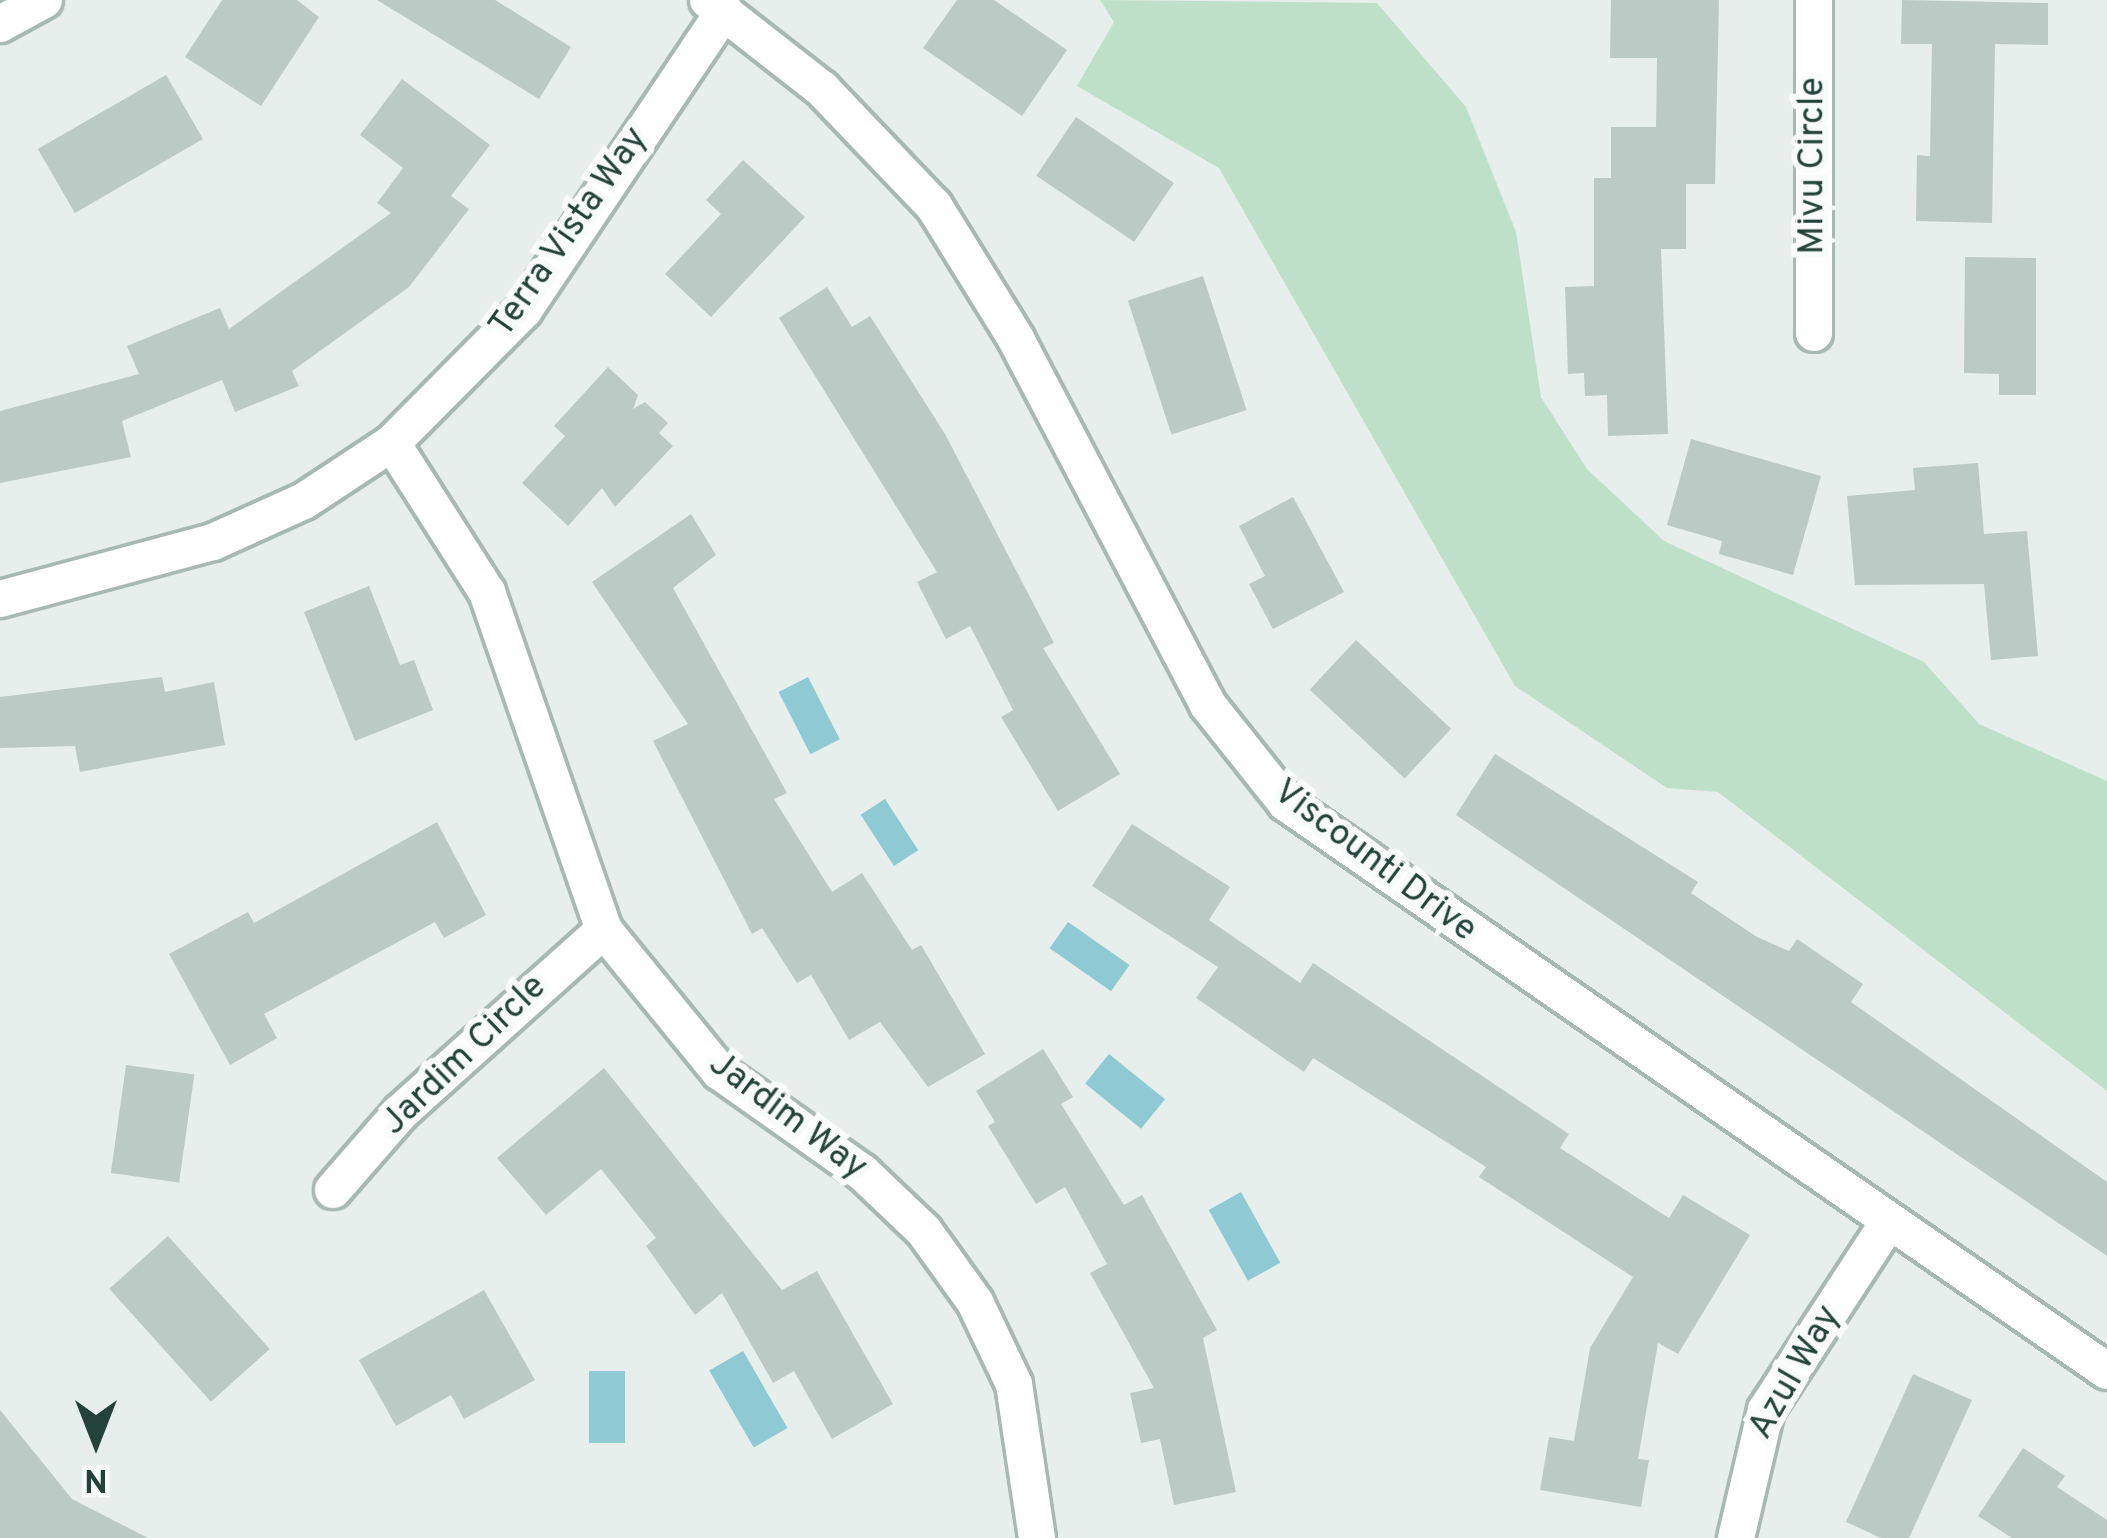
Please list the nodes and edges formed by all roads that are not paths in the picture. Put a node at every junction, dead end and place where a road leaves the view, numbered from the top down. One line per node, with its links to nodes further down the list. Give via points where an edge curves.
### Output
1 (44, 0): 4 (street)
2 (1814, 0): 5 (street, Mivu Circle)
3 (716, 5): 6 (street, Terra Vista Way, via 524,310); 10 (street, Viscounti Drive, via 823,88 934,206 1016,339 1208,705 1286,803)
4 (0, 24)
5 (1814, 333)
6 (392, 443): 7 (street, Terra Vista Way, via 304,500 213,542); 8 (street, Jardim Way, via 488,592 575,868)
7 (0, 599)
8 (604, 930): 9 (street, Jardim Circle, via 401,1112); 12 (street, Jardim Way, via 720,1072 862,1172 924,1231 975,1302 1014,1384)
9 (333, 1190)
10 (1889, 1221): 11 (street, Viscounti Drive); 13 (street, Azul Way, via 1766,1410)
11 (2107, 1371)
12 (1037, 1538)
13 (1736, 1538)

